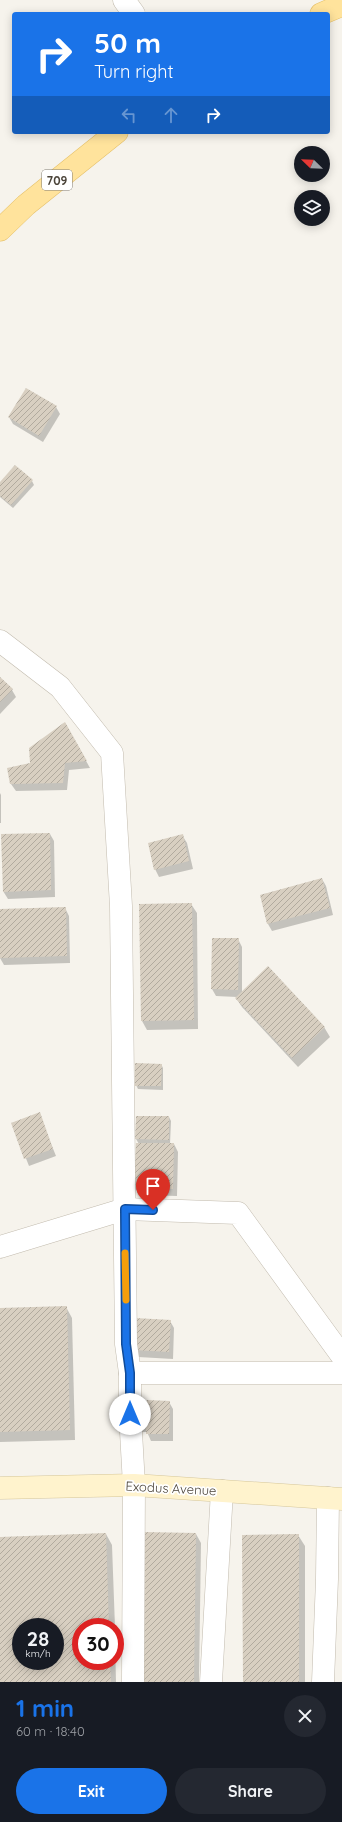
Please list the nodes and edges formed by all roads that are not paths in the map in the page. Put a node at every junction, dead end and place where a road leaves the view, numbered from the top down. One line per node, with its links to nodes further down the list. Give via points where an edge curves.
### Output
1 (124, 0): 3 (street)
2 (342, 5): 4 (main road)
3 (133, 12)
4 (326, 12)
5 (115, 134): 6 (main road, 709, via 26,205)
6 (0, 230)
7 (0, 641): 8 (street, via 60,687 112,753 121,906)
8 (125, 1209): 9 (street); 10 (street, via 238,1213); 11 (street, via 126,1344)
9 (0, 1247)
10 (342, 1356)
11 (130, 1373): 12 (street); 13 (street)
12 (342, 1373)
13 (134, 1485): 14 (street, Exodus Avenue); 15 (street, Exodus Avenue); 17 (street)
14 (0, 1488)
15 (222, 1491): 16 (street, Exodus Avenue); 18 (street)
16 (335, 1498): 19 (street, via 327,1579)
17 (133, 1682)
18 (211, 1682)
19 (323, 1682)

